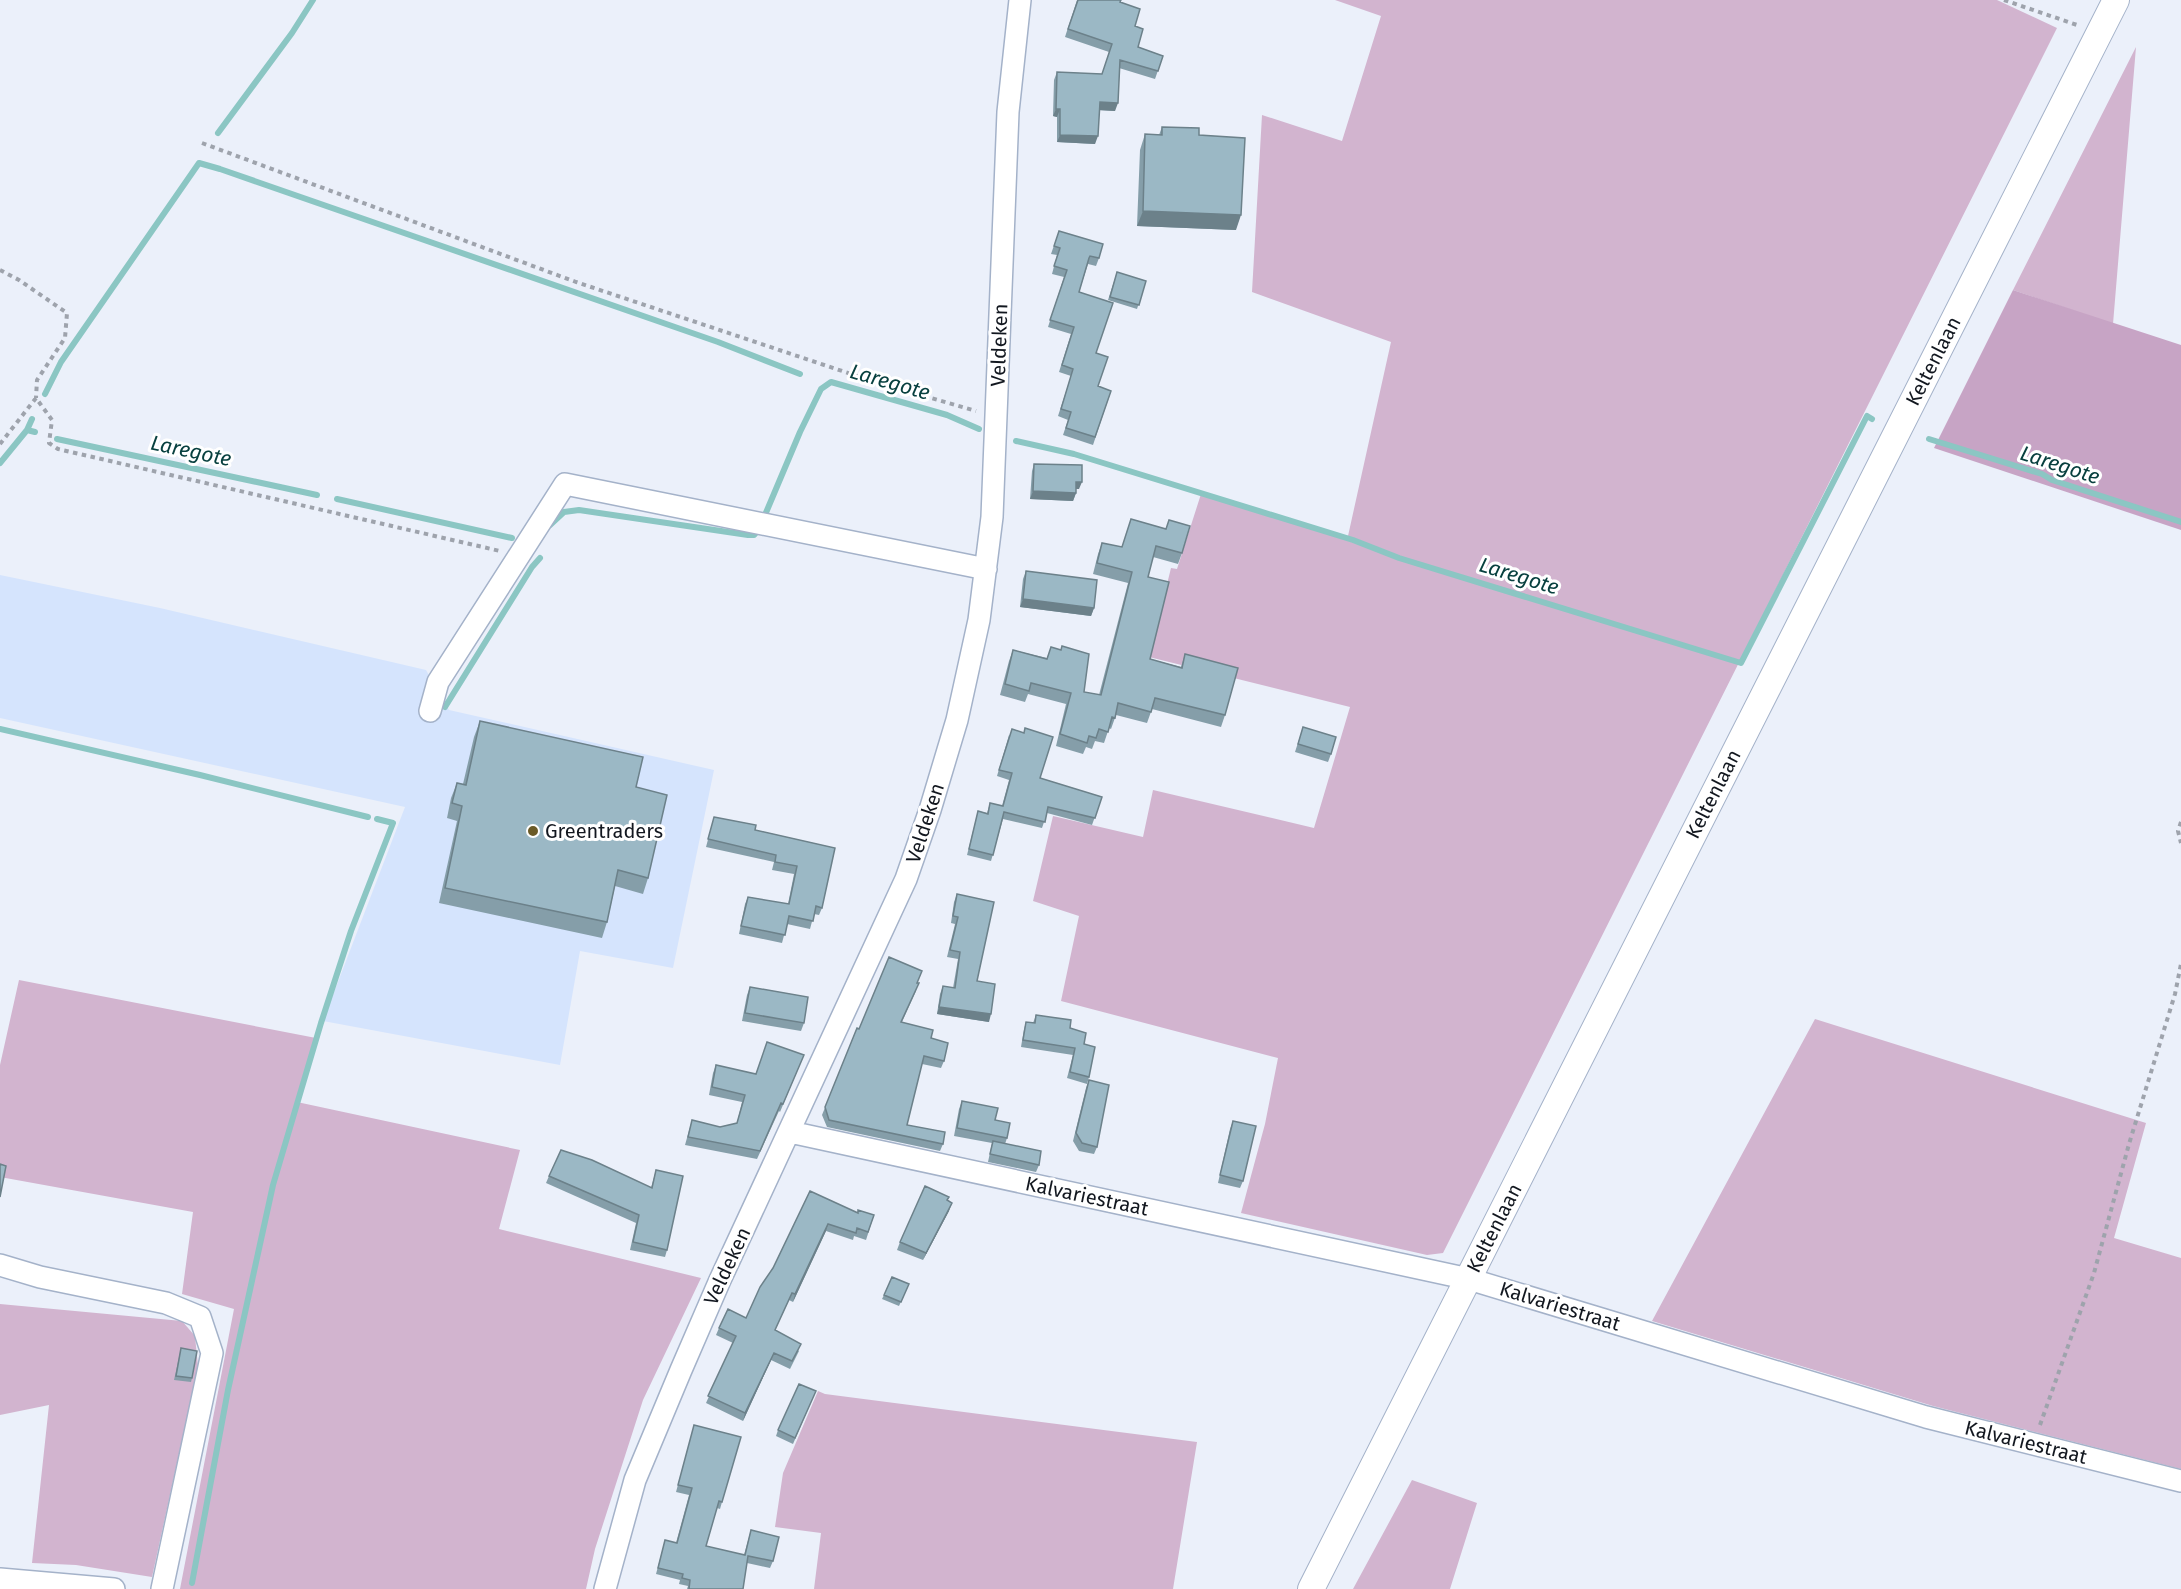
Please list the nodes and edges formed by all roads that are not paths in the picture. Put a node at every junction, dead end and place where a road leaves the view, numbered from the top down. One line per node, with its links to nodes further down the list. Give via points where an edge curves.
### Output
1 (1020, 0): 3 (street, Veldeken, via 1008,112 997,418)
2 (2116, 0): 7 (main road, Keltenlaan)
3 (986, 569): 4 (street, via 565,484 438,682); 5 (street, Veldeken, via 980,620 957,720 906,879)
4 (430, 711)
5 (790, 1132): 7 (street, Kalvariestraat); 12 (street, Veldeken, via 720,1280 635,1480)
6 (0, 1264): 11 (street, via 40,1277 166,1303 200,1317 212,1353)
7 (1469, 1279): 8 (street, Kalvariestraat, via 1926,1418); 13 (main road, Keltenlaan)
8 (2181, 1481)
9 (0, 1579): 10 (street)
10 (114, 1589)
11 (162, 1589)
12 (605, 1589)
13 (1311, 1589)

